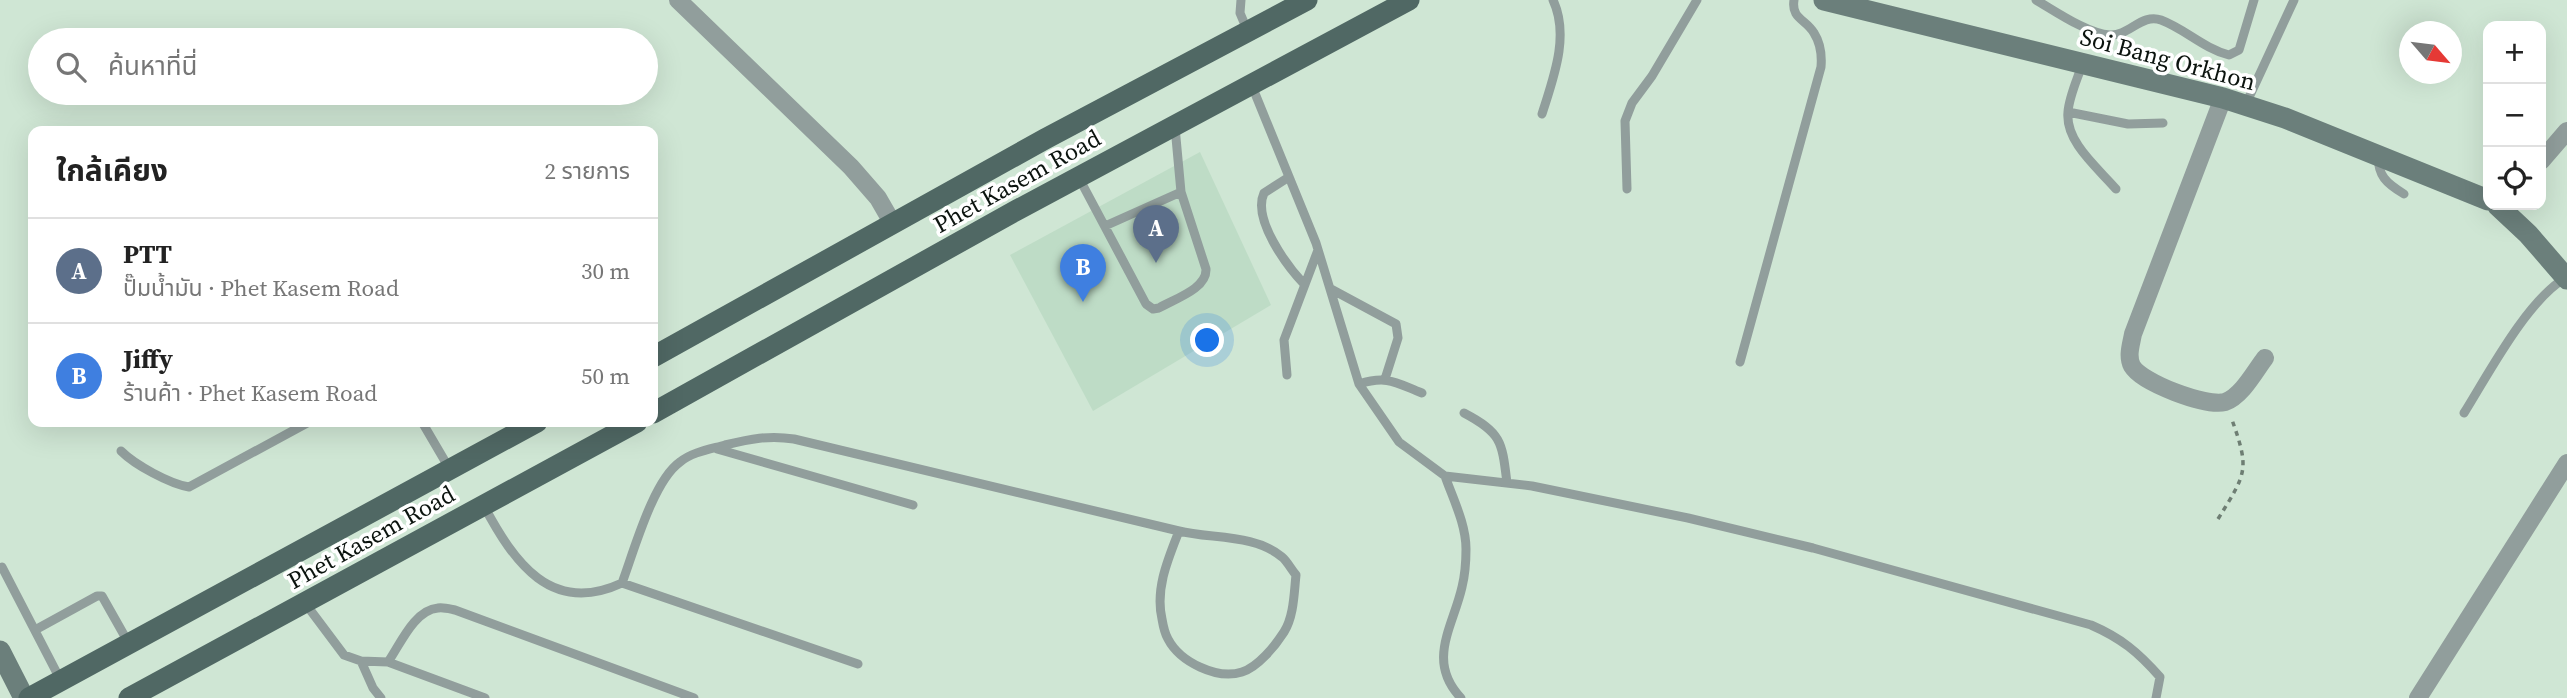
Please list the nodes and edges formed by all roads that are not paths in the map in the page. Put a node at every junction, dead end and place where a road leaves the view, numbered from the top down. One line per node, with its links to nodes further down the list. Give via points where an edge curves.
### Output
1 (678, 0): 32 (street, via 851,167)
2 (1241, 0): 12 (lane, via 1240,13)
3 (1307, 0): 12 (main road, Phet Kasem Road)
4 (1409, 0): 14 (main road, Phet Kasem Road)
5 (1553, 0): 18 (lane, via 1561,28)
6 (1697, 0): 27 (lane, via 1625,121)
7 (1794, 0): 40 (lane, via 1796,15 1814,31 1822,51 1821,68)
8 (1824, 0): 13 (street, Soi Bang Orkhon)
9 (2036, 0): 10 (lane, via 2093,31 2111,35 2144,20 2160,19 2229,55 2239,50)
10 (2254, 0)
11 (2294, 0): 16 (lane)
12 (1248, 32): 32 (main road, Phet Kasem Road)
13 (2082, 63): 15 (street, Soi Bang Orkhon); 17 (lane)
14 (1252, 86): 20 (main road, Phet Kasem Road); 24 (lane)
15 (2223, 98): 16 (street, Soi Bang Orkhon); 39 (street, via 2133,334 2129,358 2134,369 2152,383 2203,401 2225,402)
16 (2245, 106): 22 (street, Soi Bang Orkhon)
17 (2068, 112): 19 (lane, via 2128,124); 26 (lane, via 2069,128 2081,149)
18 (1542, 114)
19 (2163, 122)
20 (1175, 125): 25 (main road, Phet Kasem Road); 28 (lane)
21 (2567, 131): 23 (street)
22 (2378, 154): 29 (lane, via 2380,174); 30 (street, Soi Bang Orkhon)
23 (2546, 155)
24 (1289, 177): 34 (lane); 36 (lane, via 1264,193 1260,208 1283,260)
25 (1079, 178): 33 (lane); 45 (main road, Phet Kasem Road)
26 (2116, 188)
27 (1627, 189)
28 (1181, 192): 33 (lane); 33 (lane, via 1206,276 1202,284 1159,308 1146,304)
29 (2404, 194)
30 (2483, 198)
31 (2503, 210): 35 (street, Soi Bang Orkhon)
32 (893, 224): 38 (main road, Phet Kasem Road)
33 (1105, 226)
34 (1318, 250): 36 (lane); 37 (lane)
35 (2567, 278): 47 (lane, via 2551,287 2529,312)
36 (1304, 284): 41 (lane, via 1284,340)
37 (1331, 289): 42 (lane, via 1396,324 1398,338); 43 (lane)
38 (658, 354)
39 (2265, 358)
40 (1740, 362)
41 (1287, 375)
42 (1385, 379): 43 (lane); 44 (lane)
43 (1359, 384): 56 (lane, via 1399,442)
44 (1422, 393)
45 (658, 410)
46 (1464, 413): 57 (lane, via 1493,431 1503,451)
47 (2464, 413)
48 (300, 427): 53 (lane, via 189,487 147,469)
49 (425, 427): 55 (lane)
50 (528, 427): 55 (main road, Phet Kasem Road)
51 (628, 427): 58 (main road, Phet Kasem Road)
52 (716, 448): 59 (lane); 60 (lane, via 775,436); 62 (lane, via 679,462 658,488)
53 (121, 451)
54 (2567, 463): 78 (street)
55 (450, 469): 65 (main road, Phet Kasem Road)
56 (1445, 476): 57 (lane); 76 (lane, via 1466,547 1463,585 1443,648 1444,669)
57 (1507, 483): 77 (lane, via 1813,548 2091,625 2117,636 2141,655 2160,677)
58 (484, 506): 62 (lane, via 516,560 554,588 587,594); 63 (main road, Phet Kasem Road)
59 (913, 506)
60 (1179, 531): 60 (lane, via 1259,545 1282,557 1296,575 1285,630 1264,656 1242,672 1219,673 1191,663 1168,640 1161,617 1161,589)
61 (2, 567): 64 (lane)
62 (622, 583): 69 (lane)
63 (305, 603): 67 (lane, via 335,646); 72 (main road, Phet Kasem Road)
64 (35, 630): 65 (lane, via 102,596); 70 (lane)
65 (129, 644): 70 (main road, Phet Kasem Road)
66 (0, 651): 71 (street)
67 (360, 661): 68 (lane); 73 (lane)
68 (388, 662): 74 (lane); 75 (lane, via 414,622 437,607 456,610)
69 (858, 664)
70 (61, 681): 71 (main road, Phet Kasem Road)
71 (26, 698)
72 (129, 698)
73 (381, 698)
74 (485, 698)
75 (694, 698)
76 (1461, 698)
77 (2156, 698)
78 (2418, 698)

